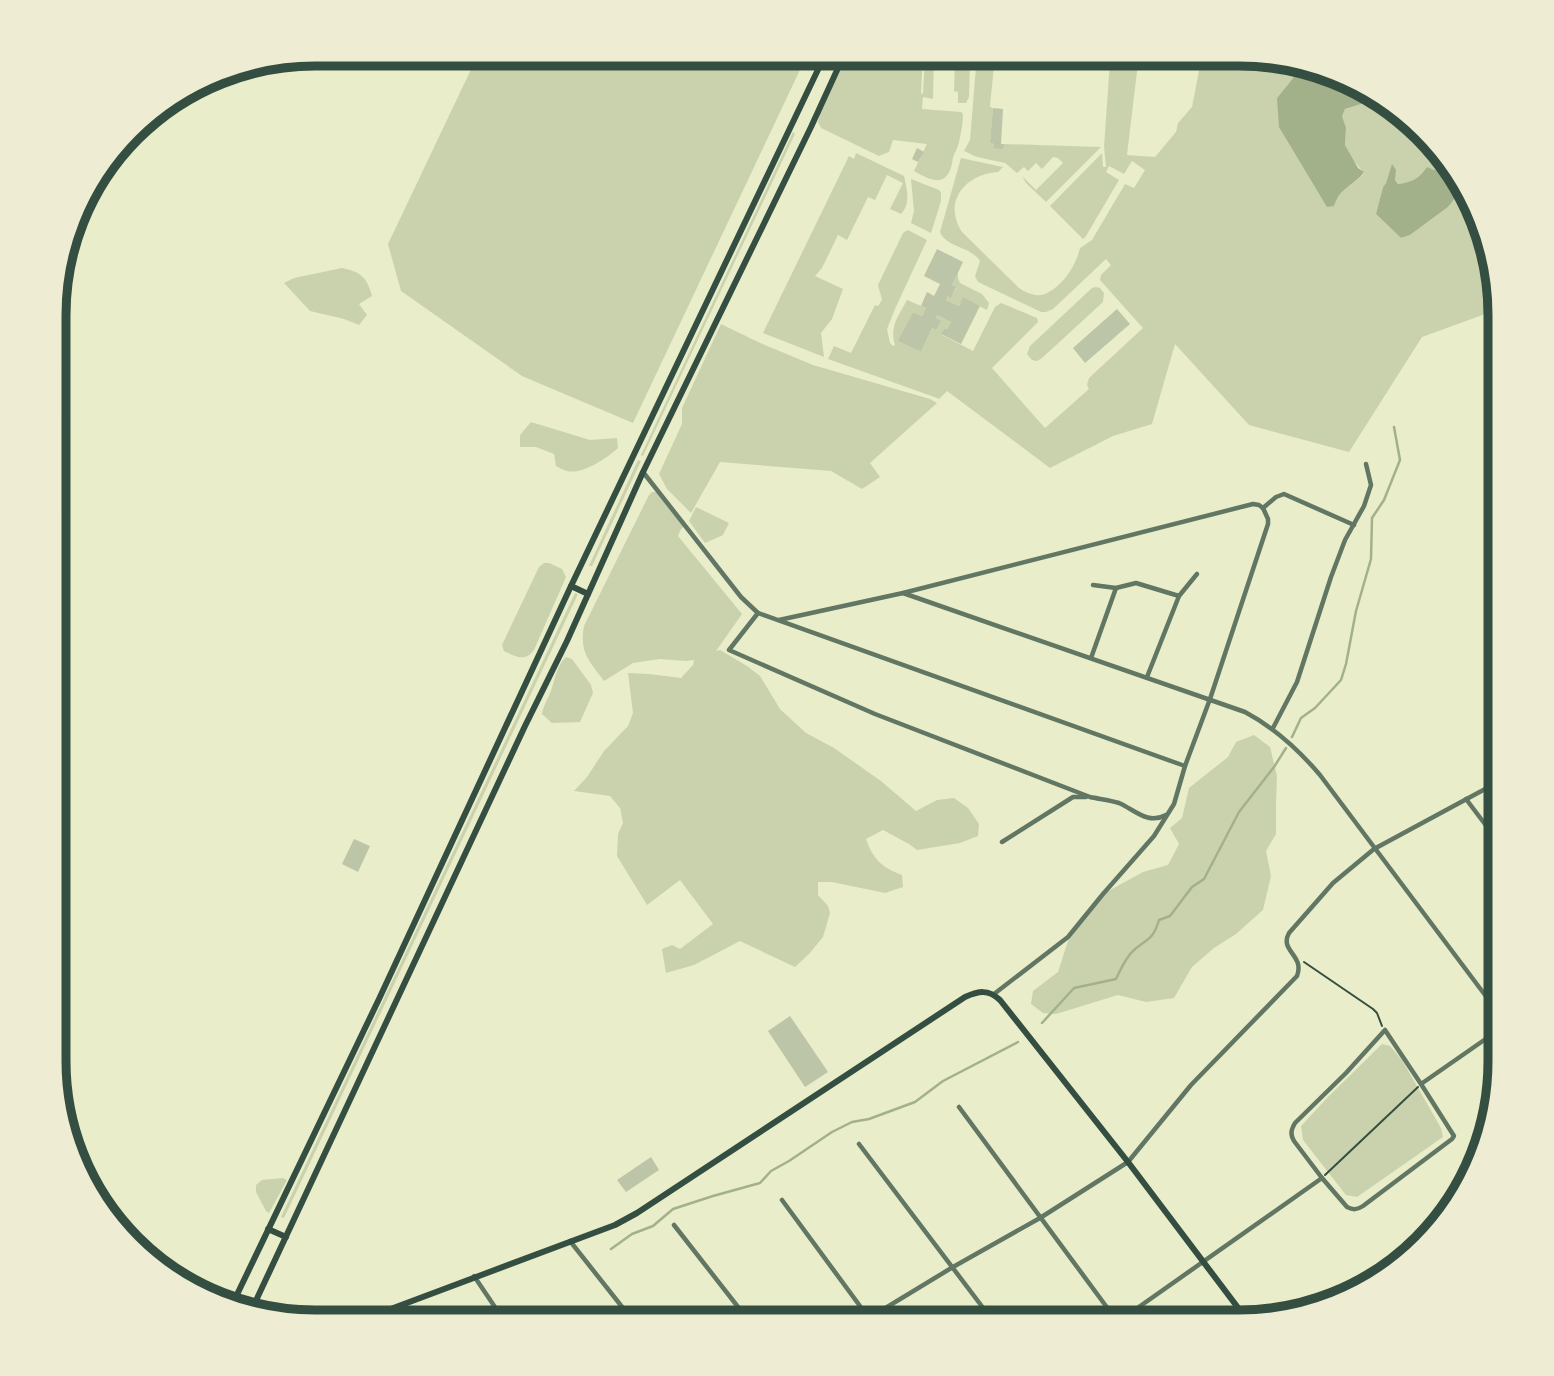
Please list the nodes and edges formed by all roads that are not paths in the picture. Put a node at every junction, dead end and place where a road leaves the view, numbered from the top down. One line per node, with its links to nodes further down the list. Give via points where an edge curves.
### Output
1 (820, 67): 9 (main road)
2 (839, 67): 4 (main road)
3 (1366, 464): 6 (street, via 1371,485)
4 (643, 472): 12 (main road); 14 (street)
5 (1264, 508): 6 (street, via 1283,494); 11 (street, via 1253,504); 18 (street, via 1268,524)
6 (1354, 525): 19 (street, via 1331,577 1297,682)
7 (1196, 574): 13 (street)
8 (1093, 585): 10 (street)
9 (571, 586): 12 (main road); 39 (main road)
10 (1116, 588): 13 (street, via 1136,583); 16 (street)
11 (903, 593): 15 (street); 16 (street)
12 (588, 594): 40 (main road)
13 (1179, 596): 17 (street)
14 (758, 613): 15 (street); 22 (street, via 729,650 875,714)
15 (776, 620): 20 (street)
16 (1091, 658): 17 (street)
17 (1147, 677): 18 (street)
18 (1210, 699): 19 (street); 20 (street)
19 (1273, 728): 27 (street, via 1320,775)
20 (1185, 766): 24 (street)
21 (1488, 787): 23 (street)
22 (1090, 797): 24 (street, via 1118,803 1145,818); 26 (street, via 1073,797)
23 (1466, 799): 25 (street); 27 (street)
24 (1167, 814): 28 (street, via 1154,836 1068,937)
25 (1488, 828)
26 (1002, 842)
27 (1374, 849): 29 (street); 34 (street, via 1333,883 1289,933 1286,944 1298,962 1297,976 1191,1085)
28 (994, 994): 34 (main road); 41 (main road, via 976,992 965,997 637,1213)
29 (1488, 999)
30 (1488, 1037): 31 (street)
31 (1421, 1084): 35 (street, via 1453,1132 1452,1139 1358,1209 1348,1207); 35 (street, via 1385,1030 1292,1130 1294,1142)
32 (959, 1107): 37 (street)
33 (859, 1144): 43 (street)
34 (1128, 1162): 37 (street); 42 (main road)
35 (1322, 1178): 42 (street)
36 (782, 1200): 47 (street)
37 (1041, 1218): 43 (street); 50 (street)
38 (674, 1225): 56 (street)
39 (268, 1229): 40 (main road); 45 (main road)
40 (286, 1237): 46 (main road)
41 (570, 1241): 44 (main road); 55 (street)
42 (1204, 1263): 51 (street); 52 (main road)
43 (953, 1267): 48 (street); 49 (street)
44 (474, 1276): 53 (main road); 54 (street)
45 (236, 1296)
46 (255, 1302)
47 (860, 1309)
48 (885, 1309)
49 (984, 1309)
50 (1109, 1309)
51 (1136, 1309)
52 (1239, 1309)
53 (387, 1310)
54 (497, 1310)
55 (624, 1310)
56 (740, 1310)

